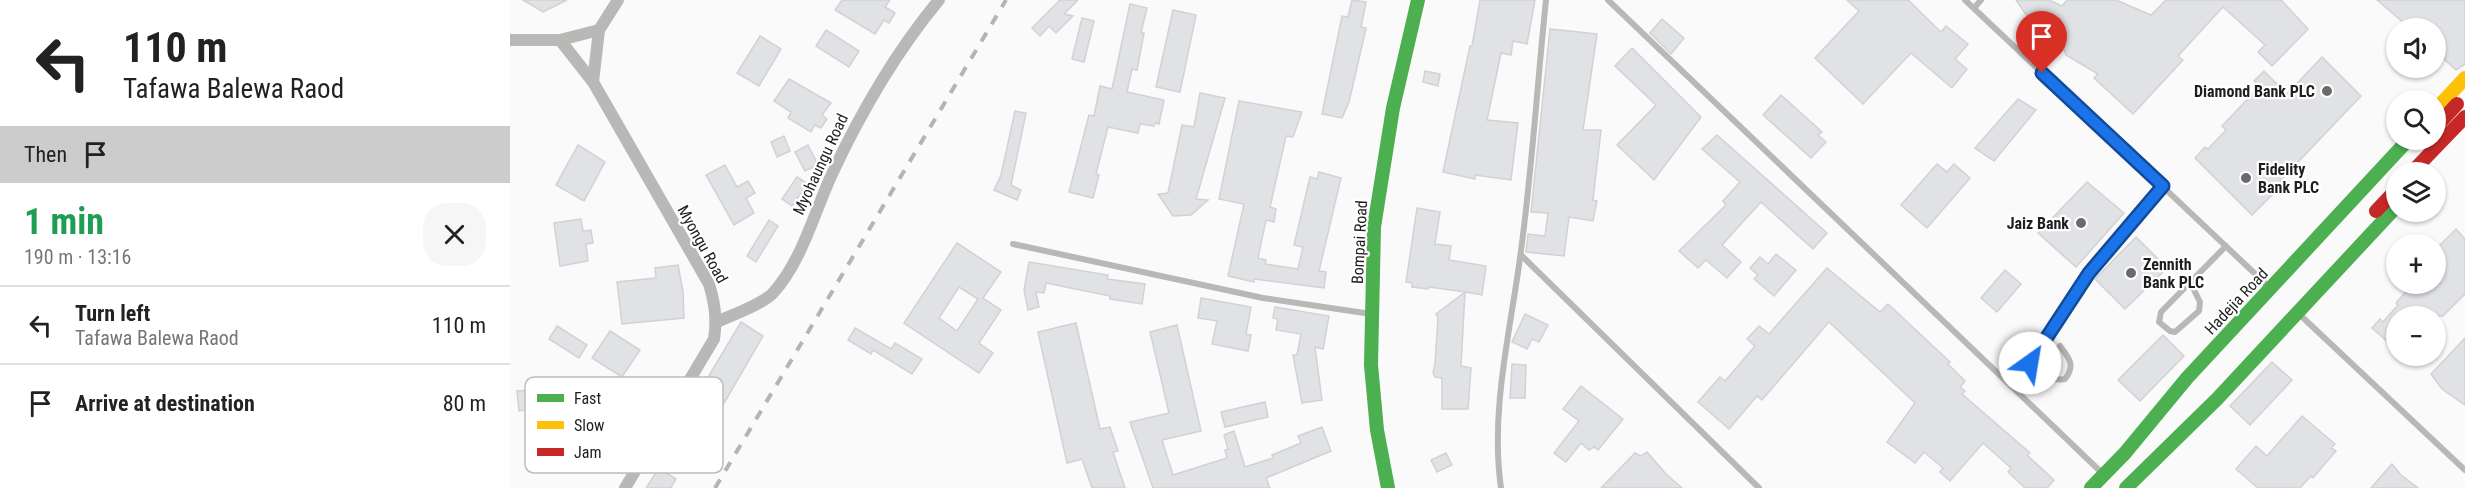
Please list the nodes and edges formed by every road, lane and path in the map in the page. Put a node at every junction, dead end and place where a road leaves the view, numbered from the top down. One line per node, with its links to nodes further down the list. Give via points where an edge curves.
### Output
1 (618, 0): 9 (street)
2 (939, 0): 33 (street, Myohaungu Road, via 880,82 851,132 783,281 770,296)
3 (1418, 0): 32 (main road, Bompai Road, via 1381,172 1374,227)
4 (1546, 0): 28 (lane)
5 (1608, 0): 40 (lane)
6 (1965, 0): 8 (lane)
7 (1981, 0): 8 (lane)
8 (1974, 8): 23 (lane)
9 (599, 30): 11 (street); 13 (street)
10 (510, 40): 11 (street)
11 (560, 40): 13 (street, Myongu Road)
12 (2465, 78): 15 (main road)
13 (593, 82): 33 (street, Myongu Road, via 709,284)
14 (2465, 96): 16 (main road)
15 (2446, 98)
16 (2446, 116)
17 (2465, 117): 21 (main road)
18 (2465, 132): 22 (main road)
19 (2399, 150): 30 (main road, Hadejia Road)
20 (2415, 150): 36 (main road, via 2176,404)
21 (2422, 162)
22 (2437, 162)
23 (2163, 186): 27 (lane); 34 (lane, via 2089,273 2030,361 2056,381 2065,379 2071,368 2071,361)
24 (2386, 201): 37 (main road, via 2185,417)
25 (2386, 218): 31 (main road)
26 (1013, 244): 32 (lane, via 1263,298)
27 (2226, 246): 29 (lane); 30 (lane)
28 (1521, 255): 43 (lane, via 1498,426); 44 (lane)
29 (2190, 282): 29 (lane, via 2161,312 2159,322 2170,331 2175,332 2199,311 2200,302)
30 (2271, 288): 36 (main road, Hadejia Road, via 2187,378)
31 (2298, 313): 37 (main road); 38 (lane)
32 (1372, 314): 42 (main road, Bompai Road, via 1374,398)
33 (717, 322): 35 (street, Myongu Road, via 714,339)
34 (2060, 346)
35 (692, 377)
36 (2125, 453): 40 (main road, Hadejia Road)
37 (2148, 466): 46 (main road)
38 (2465, 470)
39 (634, 473): 41 (street, Myongu Road)
40 (2103, 474): 45 (main road, Hadejia Road)
41 (625, 488)
42 (1388, 488)
43 (1501, 488)
44 (1759, 488)
45 (2091, 488)
46 (2126, 488)

